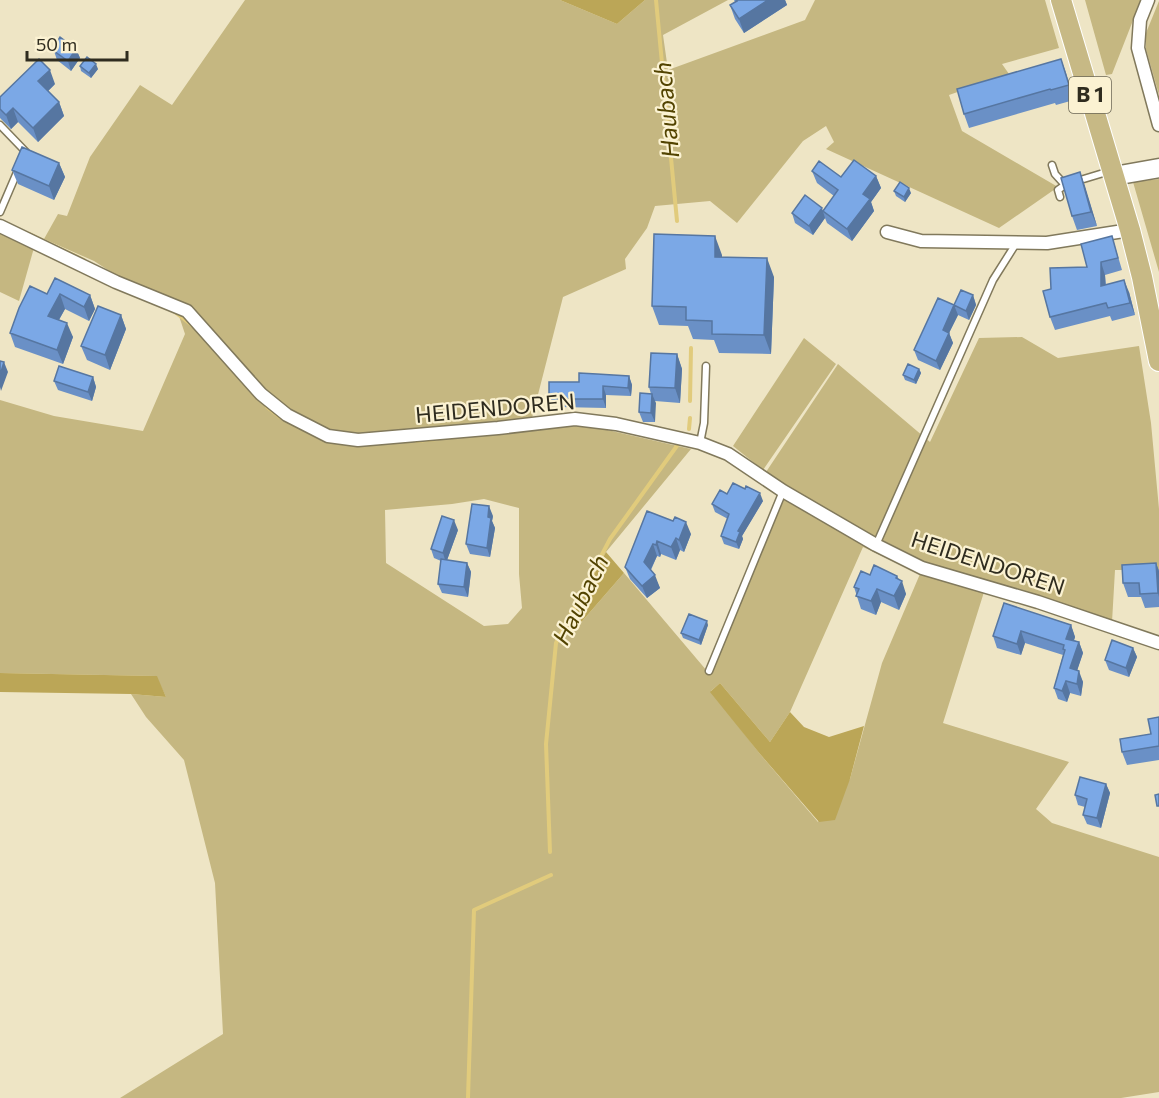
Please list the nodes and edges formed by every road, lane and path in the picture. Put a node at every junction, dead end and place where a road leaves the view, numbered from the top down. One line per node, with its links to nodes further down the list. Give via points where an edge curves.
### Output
1 (1061, 0): 7 (main road, B 1)
2 (1148, 0): 3 (street, via 1140,20 1138,48)
3 (1159, 124)
4 (0, 125): 10 (lane, via 26,151)
5 (1052, 165): 8 (lane, via 1054,174)
6 (1159, 168): 7 (street)
7 (1113, 173): 8 (lane); 12 (main road, B 1)
8 (1065, 185): 9 (lane, via 1058,190)
9 (1060, 197)
10 (0, 212)
11 (0, 226): 17 (street, HEIDENDOREN, via 187,311 261,394 287,415 328,436 358,440 575,419)
12 (1130, 230): 14 (street, via 1047,243); 15 (main road, B 1)
13 (887, 232): 14 (street, via 921,241)
14 (1017, 242): 19 (lane, via 993,280)
15 (1159, 361)
16 (706, 366): 17 (lane)
17 (700, 443): 18 (street, HEIDENDOREN, via 728,454)
18 (783, 491): 19 (street, HEIDENDOREN); 21 (lane)
19 (876, 545): 20 (street, HEIDENDOREN, via 922,568)
20 (1159, 643)
21 (709, 671)

